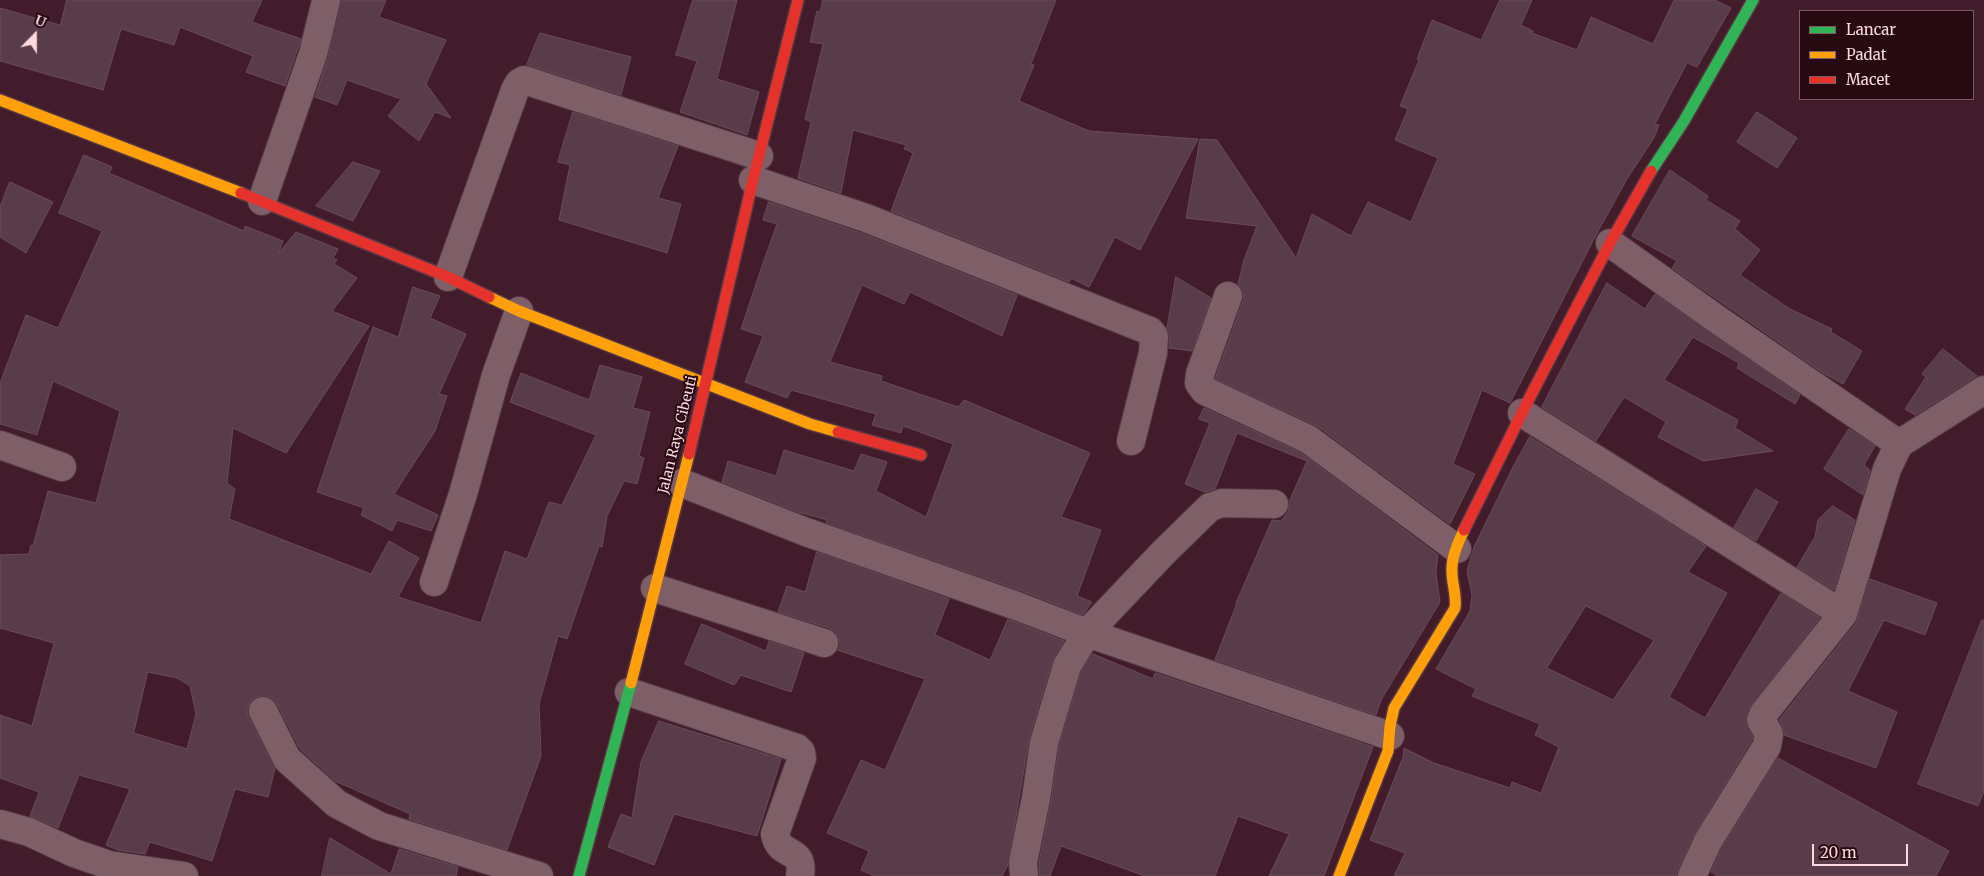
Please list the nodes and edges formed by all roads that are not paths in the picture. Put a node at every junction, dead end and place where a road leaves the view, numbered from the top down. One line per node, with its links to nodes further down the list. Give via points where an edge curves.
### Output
1 (798, 0): 5 (street, Jalan Raya Cibeuti)
2 (1753, 0): 7 (street, via 1684,121 1640,187)
3 (326, 1): 6 (street, via 313,54)
4 (0, 100): 6 (street)
5 (756, 168): 8 (street, via 524,80 515,90); 11 (street, Jalan Raya Cibeuti); 14 (street, via 866,218 1150,331 1154,336 1153,353)
6 (262, 201): 8 (street)
7 (1610, 243): 13 (street); 15 (street)
8 (448, 276): 10 (street)
9 (1228, 296): 21 (street, via 1200,374 1199,383 1205,391 1308,439)
10 (518, 311): 11 (street); 22 (street)
11 (707, 383): 17 (street, via 810,424); 19 (street, Jalan Raya Cibeuti)
12 (1984, 390): 15 (street)
13 (1522, 413): 21 (street); 24 (street)
14 (1132, 441)
15 (1899, 444): 24 (street, via 1887,470)
16 (0, 445): 18 (street)
17 (921, 455)
18 (62, 467)
19 (682, 483): 23 (street, Jalan Raya Cibeuti); 25 (street, via 806,532)
20 (1274, 504): 25 (street, via 1222,503 1210,507)
21 (1457, 549): 29 (street, via 1452,575 1457,600 1455,608 1394,708)
22 (434, 582)
23 (655, 588): 26 (street); 27 (street, Jalan Raya Cibeuti)
24 (1844, 614): 37 (street, via 1764,713 1761,720 1769,734 1766,746 1708,841)
25 (1087, 633): 29 (street); 35 (street, via 1068,666 1044,743 1023,862)
26 (824, 643)
27 (629, 692): 33 (street, Jalan Raya Cibeuti); 34 (street, via 801,752 802,758 775,834 782,848 802,863)
28 (263, 712): 32 (street, via 288,759 337,804 379,826)
29 (1390, 736): 36 (street, via 1384,763)
30 (0, 824): 31 (street, via 29,832 109,865)
31 (184, 876)
32 (539, 876)
33 (579, 876)
34 (800, 876)
35 (1024, 876)
36 (1339, 876)
37 (1692, 876)

